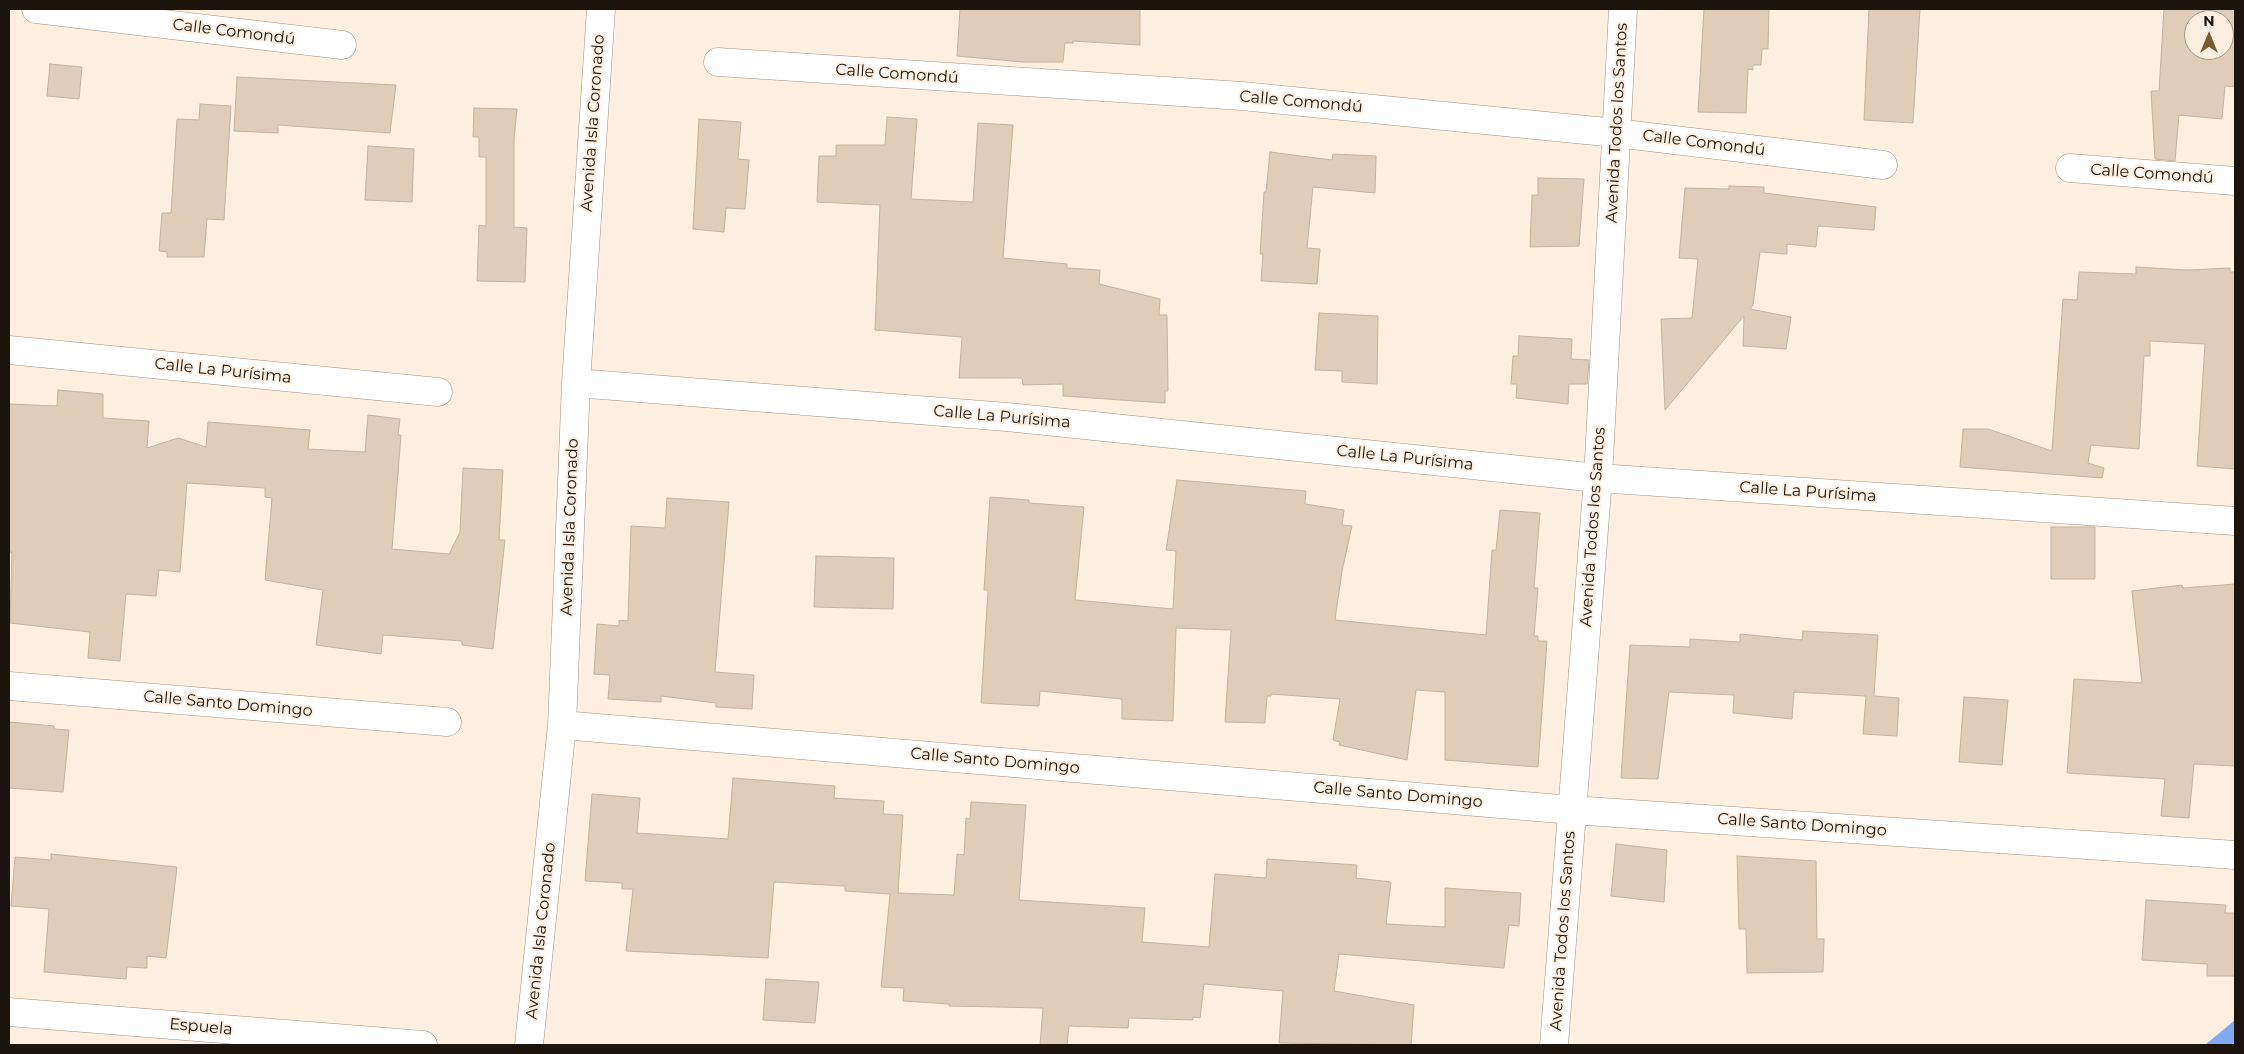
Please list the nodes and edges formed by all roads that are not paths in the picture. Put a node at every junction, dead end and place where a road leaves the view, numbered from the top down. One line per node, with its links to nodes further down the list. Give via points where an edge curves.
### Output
1 (36, 9): 4 (street, Calle Comondú)
2 (602, 9): 11 (street, Avenida Isla Coronado)
3 (1622, 9): 6 (street, Avenida Todos los Santos)
4 (342, 45)
5 (718, 62): 6 (street, Calle Comondú, via 1242,96)
6 (1616, 133): 7 (street, Calle Comondú); 13 (street, Avenida Todos los Santos)
7 (1883, 165)
8 (2070, 168): 9 (street, Calle Comondú)
9 (2235, 180)
10 (9, 350): 12 (street, Calle La Purísima)
11 (576, 383): 13 (street, Calle La Purísima, via 1007,416); 17 (street, Avenida Isla Coronado)
12 (438, 392)
13 (1598, 478): 14 (street, Calle La Purísima); 18 (street, Avenida Todos los Santos)
14 (2235, 521)
15 (9, 686): 16 (street, Calle Santo Domingo)
16 (447, 722)
17 (562, 725): 18 (street, Calle Santo Domingo); 22 (street, Avenida Isla Coronado)
18 (1572, 810): 19 (street, Calle Santo Domingo); 23 (street, Avenida Todos los Santos)
19 (2235, 855)
20 (9, 1012): 21 (street, Espuela)
21 (423, 1045)
22 (529, 1045)
23 (1554, 1045)

